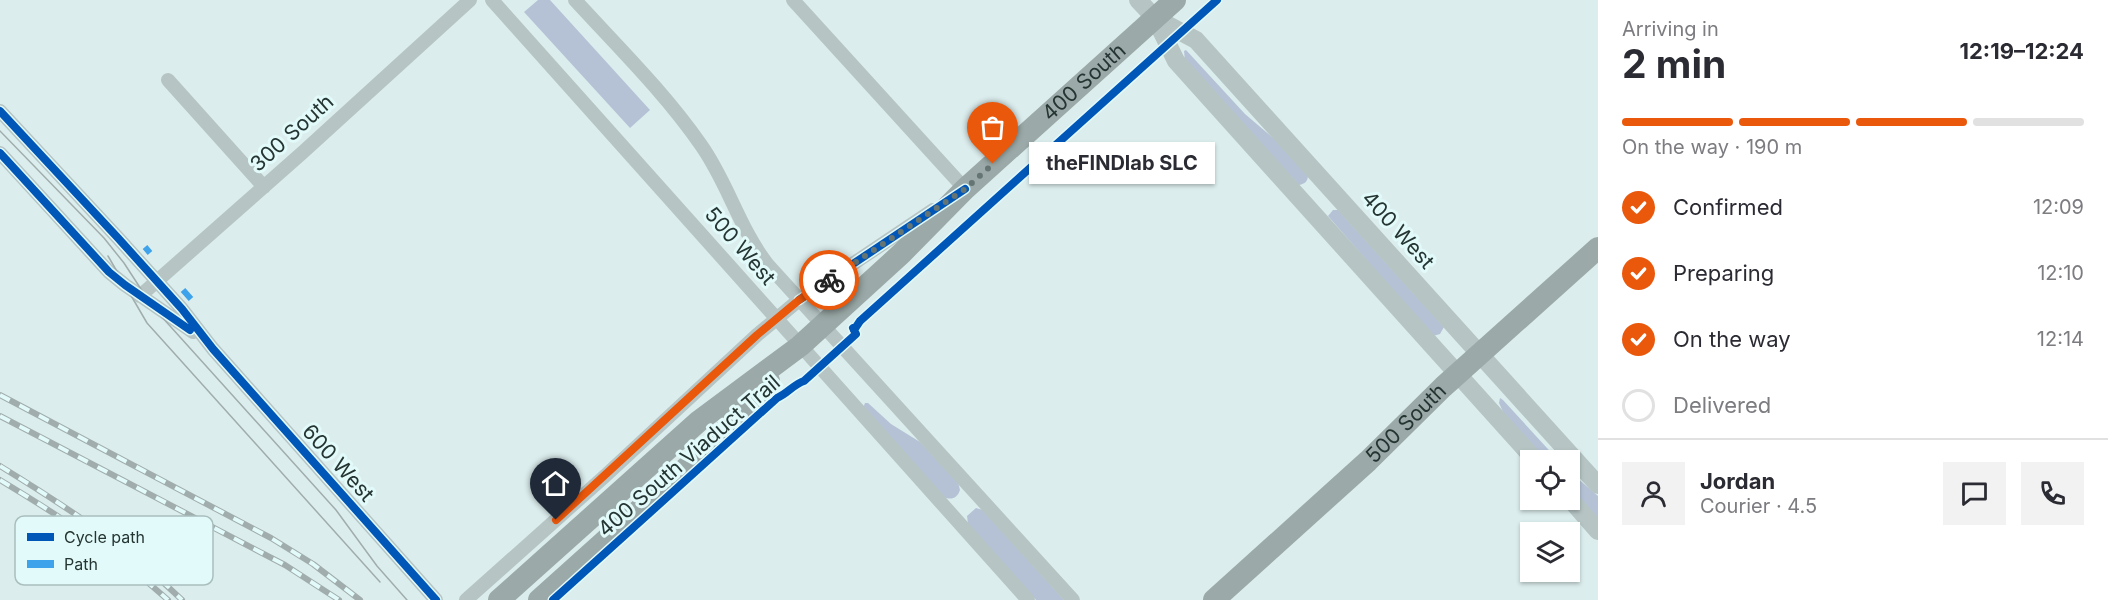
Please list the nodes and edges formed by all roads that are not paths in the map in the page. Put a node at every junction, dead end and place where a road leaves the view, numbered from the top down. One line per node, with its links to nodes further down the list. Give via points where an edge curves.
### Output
1 (470, 0): 11 (street, 300 South)
2 (492, 0): 17 (street, 500 West)
3 (575, 0): 16 (street, 500 West, via 681,117 703,147 756,250)
4 (793, 0): 12 (street)
5 (1138, 0): 7 (street, 400 West)
6 (1175, 0): 7 (main road, 400 South)
7 (1155, 18): 12 (main road, 400 South); 21 (street, 400 West, via 1196,40); 22 (street, 400 West, via 1176,61)
8 (168, 80): 11 (street)
9 (0, 111): 14 (street, 600 West)
10 (0, 153): 15 (street, 600 West, via 109,272)
11 (264, 187): 14 (street, 300 South)
12 (965, 189): 16 (street, 400 South); 18 (main road, 400 South)
13 (1598, 248): 21 (main road, 500 South)
14 (157, 282): 15 (street, 300 South); 20 (street, 600 West)
15 (140, 296): 20 (street, 600 West)
16 (799, 300): 17 (street, 400 South); 18 (street, 500 West)
17 (776, 320): 19 (street, 500 West); 28 (street, 400 South)
18 (823, 326): 19 (main road, 400 South); 32 (street, 500 West)
19 (800, 346): 29 (main road, 400 South, via 699,421); 30 (main road, 400 South, via 715,442); 31 (street, 500 West)
20 (213, 349): 27 (street, 600 West)
21 (1480, 354): 22 (main road, 500 South); 24 (street, 400 West)
22 (1458, 374): 23 (street, 400 West); 33 (main road, 500 South)
23 (1526, 450)
24 (1598, 485)
25 (1580, 510): 26 (street)
26 (1598, 531)
27 (436, 600)
28 (466, 600)
29 (499, 600)
30 (539, 600)
31 (1028, 600)
32 (1073, 600)
33 (1214, 600)

